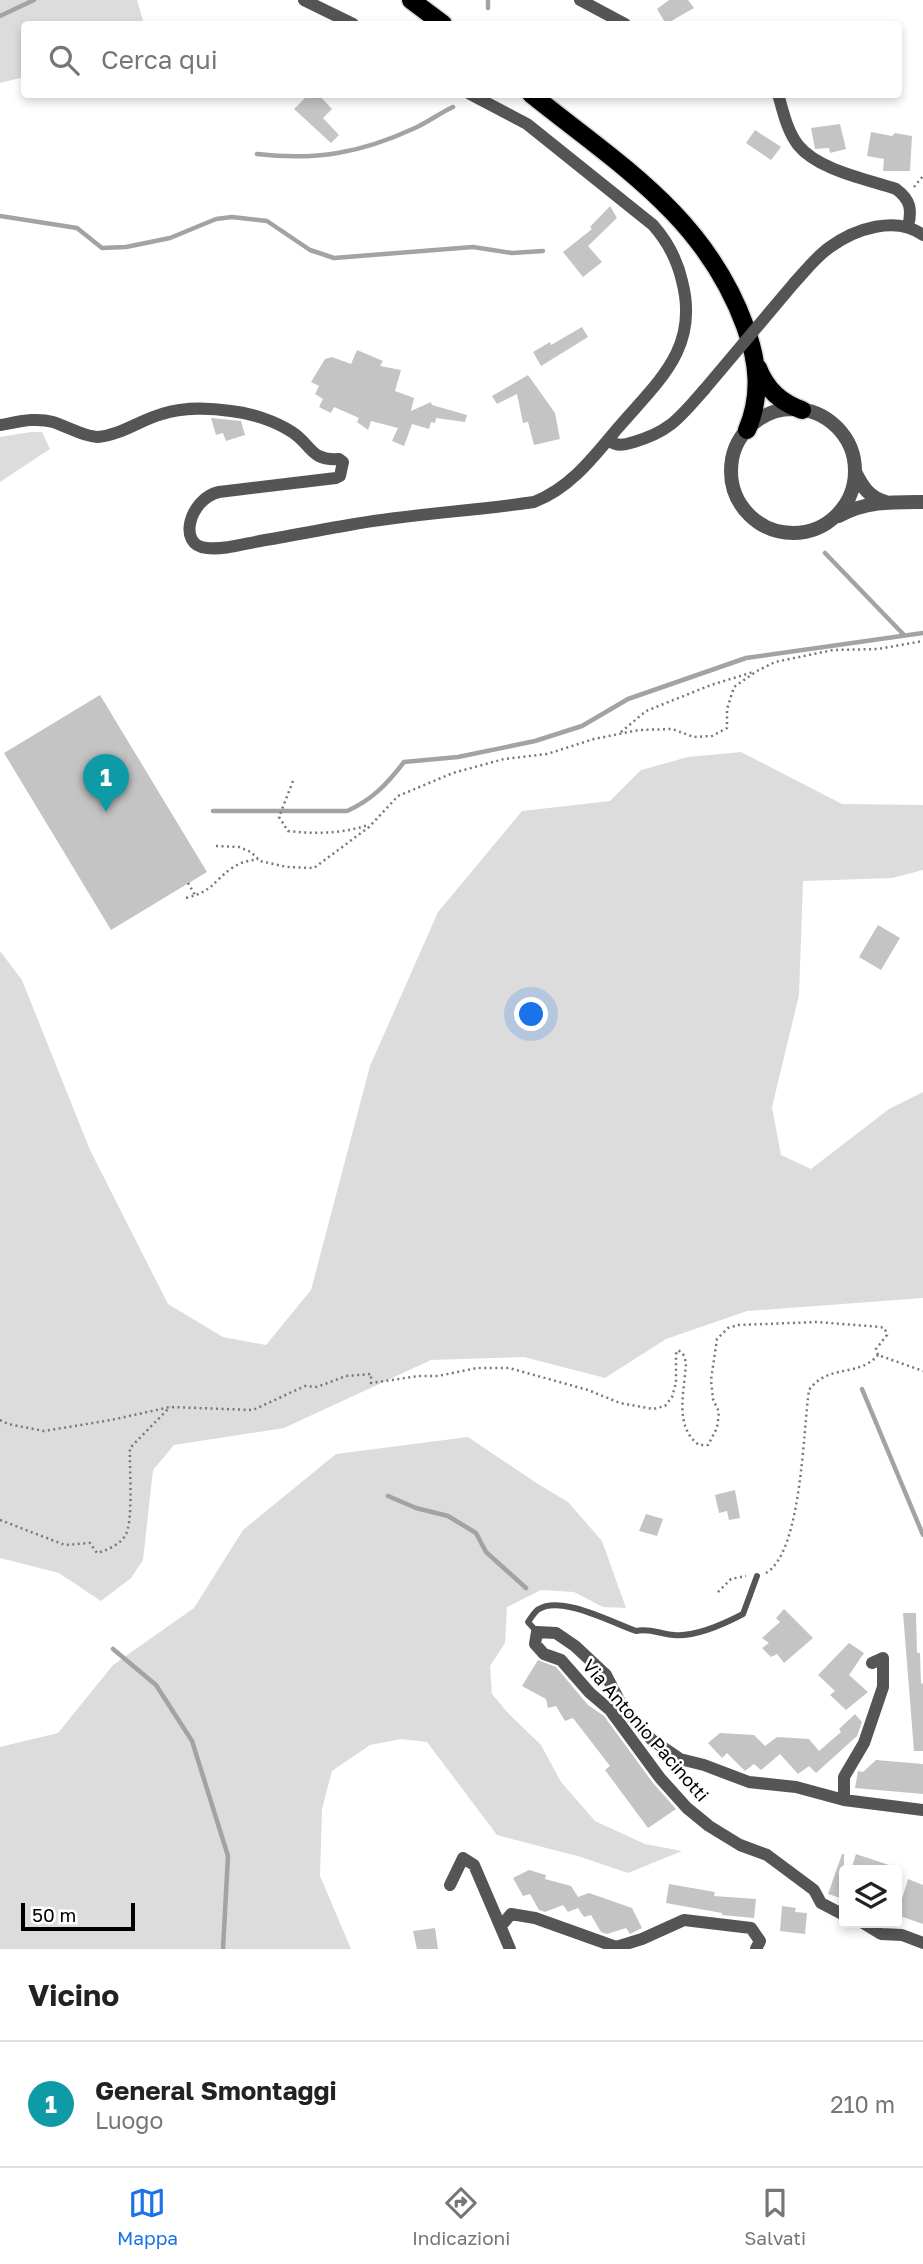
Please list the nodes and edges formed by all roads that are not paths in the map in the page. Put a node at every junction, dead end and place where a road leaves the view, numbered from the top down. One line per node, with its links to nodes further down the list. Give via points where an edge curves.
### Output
1 (304, 0): 4 (street)
2 (411, 0): 5 (main road)
3 (580, 0): 6 (street)
4 (347, 21)
5 (439, 21)
6 (619, 21)
7 (478, 98): 16 (street, via 547,139 653,225 675,258 687,297 684,340 667,371)
8 (536, 98): 12 (main road, via 654,193 696,235 739,309)
9 (779, 98): 10 (street, via 797,144 820,163 904,195 910,204)
10 (908, 227): 11 (street); 16 (street, bridge, via 866,229 830,247 666,430 625,445)
11 (923, 235)
12 (753, 355): 13 (main road, via 771,391); 15 (main road, via 758,388)
13 (802, 410): 15 (street, via 780,410); 17 (street, via 839,428 850,446)
14 (0, 425): 16 (street, via 50,421 94,437 112,435 163,413 232,411 293,432 324,460 344,462 336,478 205,497 189,523 193,538 205,548 534,502 574,477)
15 (747, 430): 20 (street, via 735,450 732,469 742,506 755,520 792,533)
16 (608, 440)
17 (855, 472): 18 (street, via 873,497); 20 (street, via 844,507)
18 (891, 502): 19 (street); 20 (street, via 861,506)
19 (923, 502)
20 (829, 522)
21 (757, 1576): 22 (lane, via 743,1614 685,1636 646,1629 636,1632 569,1605 538,1609 528,1622)
22 (537, 1632): 24 (street, via 556,1633 575,1646 606,1675 622,1706 652,1740 680,1759 749,1782 796,1787); 27 (street, Via Antonio Pacinotti, via 535,1644 544,1654 561,1660 610,1710 687,1808 709,1826 766,1855 814,1890 821,1903)
23 (872, 1663): 24 (street, via 883,1658 883,1687 864,1743 845,1777)
24 (844, 1800): 25 (street)
25 (923, 1810)
26 (450, 1885): 28 (street, via 463,1858 474,1865)
27 (839, 1912)
28 (501, 1926): 31 (street); 32 (street, via 511,1914 534,1918 616,1947 684,1920 751,1928 760,1941)
29 (871, 1928): 30 (street)
30 (923, 1942)
31 (510, 1949)
32 (756, 1949)

